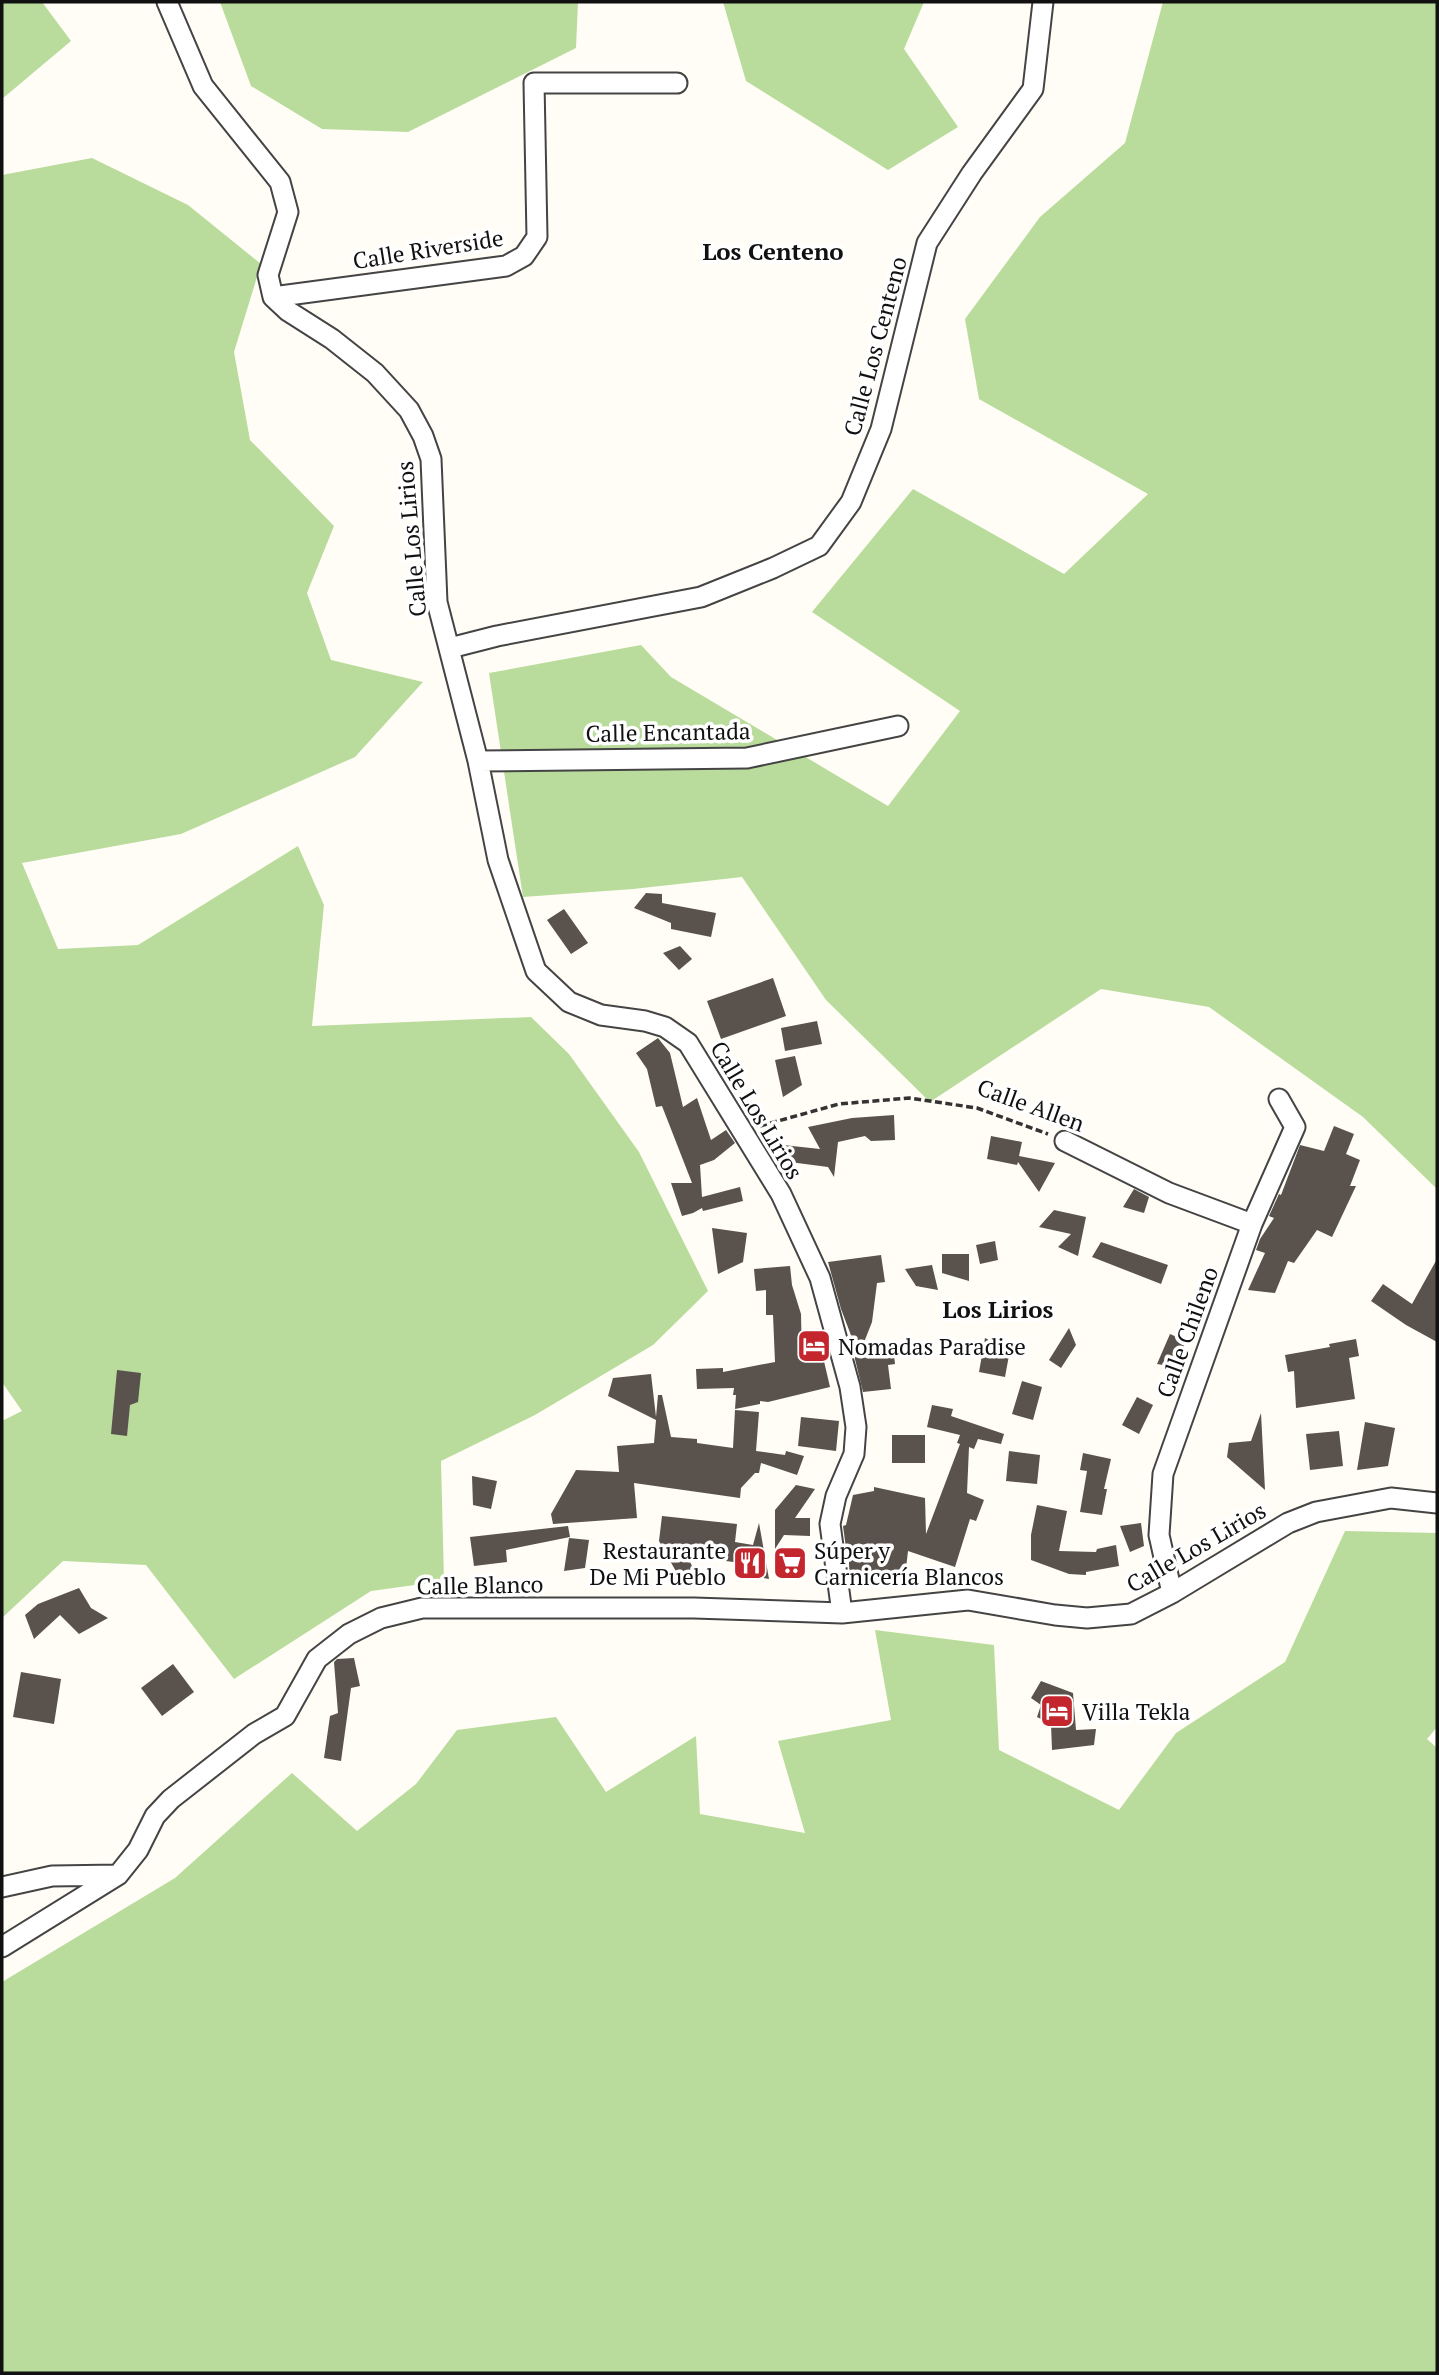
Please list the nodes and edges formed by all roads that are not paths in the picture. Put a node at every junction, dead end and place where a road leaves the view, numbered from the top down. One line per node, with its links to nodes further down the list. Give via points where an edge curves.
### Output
1 (167, 2): 4 (street, via 203,86 280,182 288,212 268,275)
2 (1043, 2): 5 (street, Calle Los Centeno, via 1033,89 927,243 881,429 852,502 819,546 701,597)
3 (677, 83): 4 (street, Calle Riverside, via 534,83 537,237 524,256 506,266)
4 (273, 297): 5 (street, Calle Los Lirios, via 375,373 409,410 423,436 431,459 437,602)
5 (450, 648): 7 (street, Calle Los Lirios)
6 (898, 726): 7 (street, Calle Encantada, via 747,758)
7 (478, 761): 13 (street, Calle Los Lirios, via 498,860 536,971 569,1002 601,1015 665,1027 688,1043 781,1195 820,1278 850,1387 856,1427 854,1454 830,1524)
8 (1279, 1100): 10 (street, Calle Chileno, via 1295,1127)
9 (1065, 1141): 10 (street, Calle Allen, via 1170,1194)
10 (1252, 1224): 12 (street, Calle Chileno, via 1163,1474 1159,1535)
11 (1437, 1503): 12 (street, Calle Los Lirios, via 1391,1498 1316,1512 1288,1523)
12 (1172, 1593): 13 (street, Calle Los Lirios, via 1131,1614 1087,1618 968,1600)
13 (842, 1613): 14 (street, Calle Blanco, via 422,1608 381,1618 317,1658 285,1716 171,1798)
14 (118, 1875): 15 (street, via 52,1876); 16 (street, Calle Blanco)
15 (2, 1887)
16 (2, 1947)

